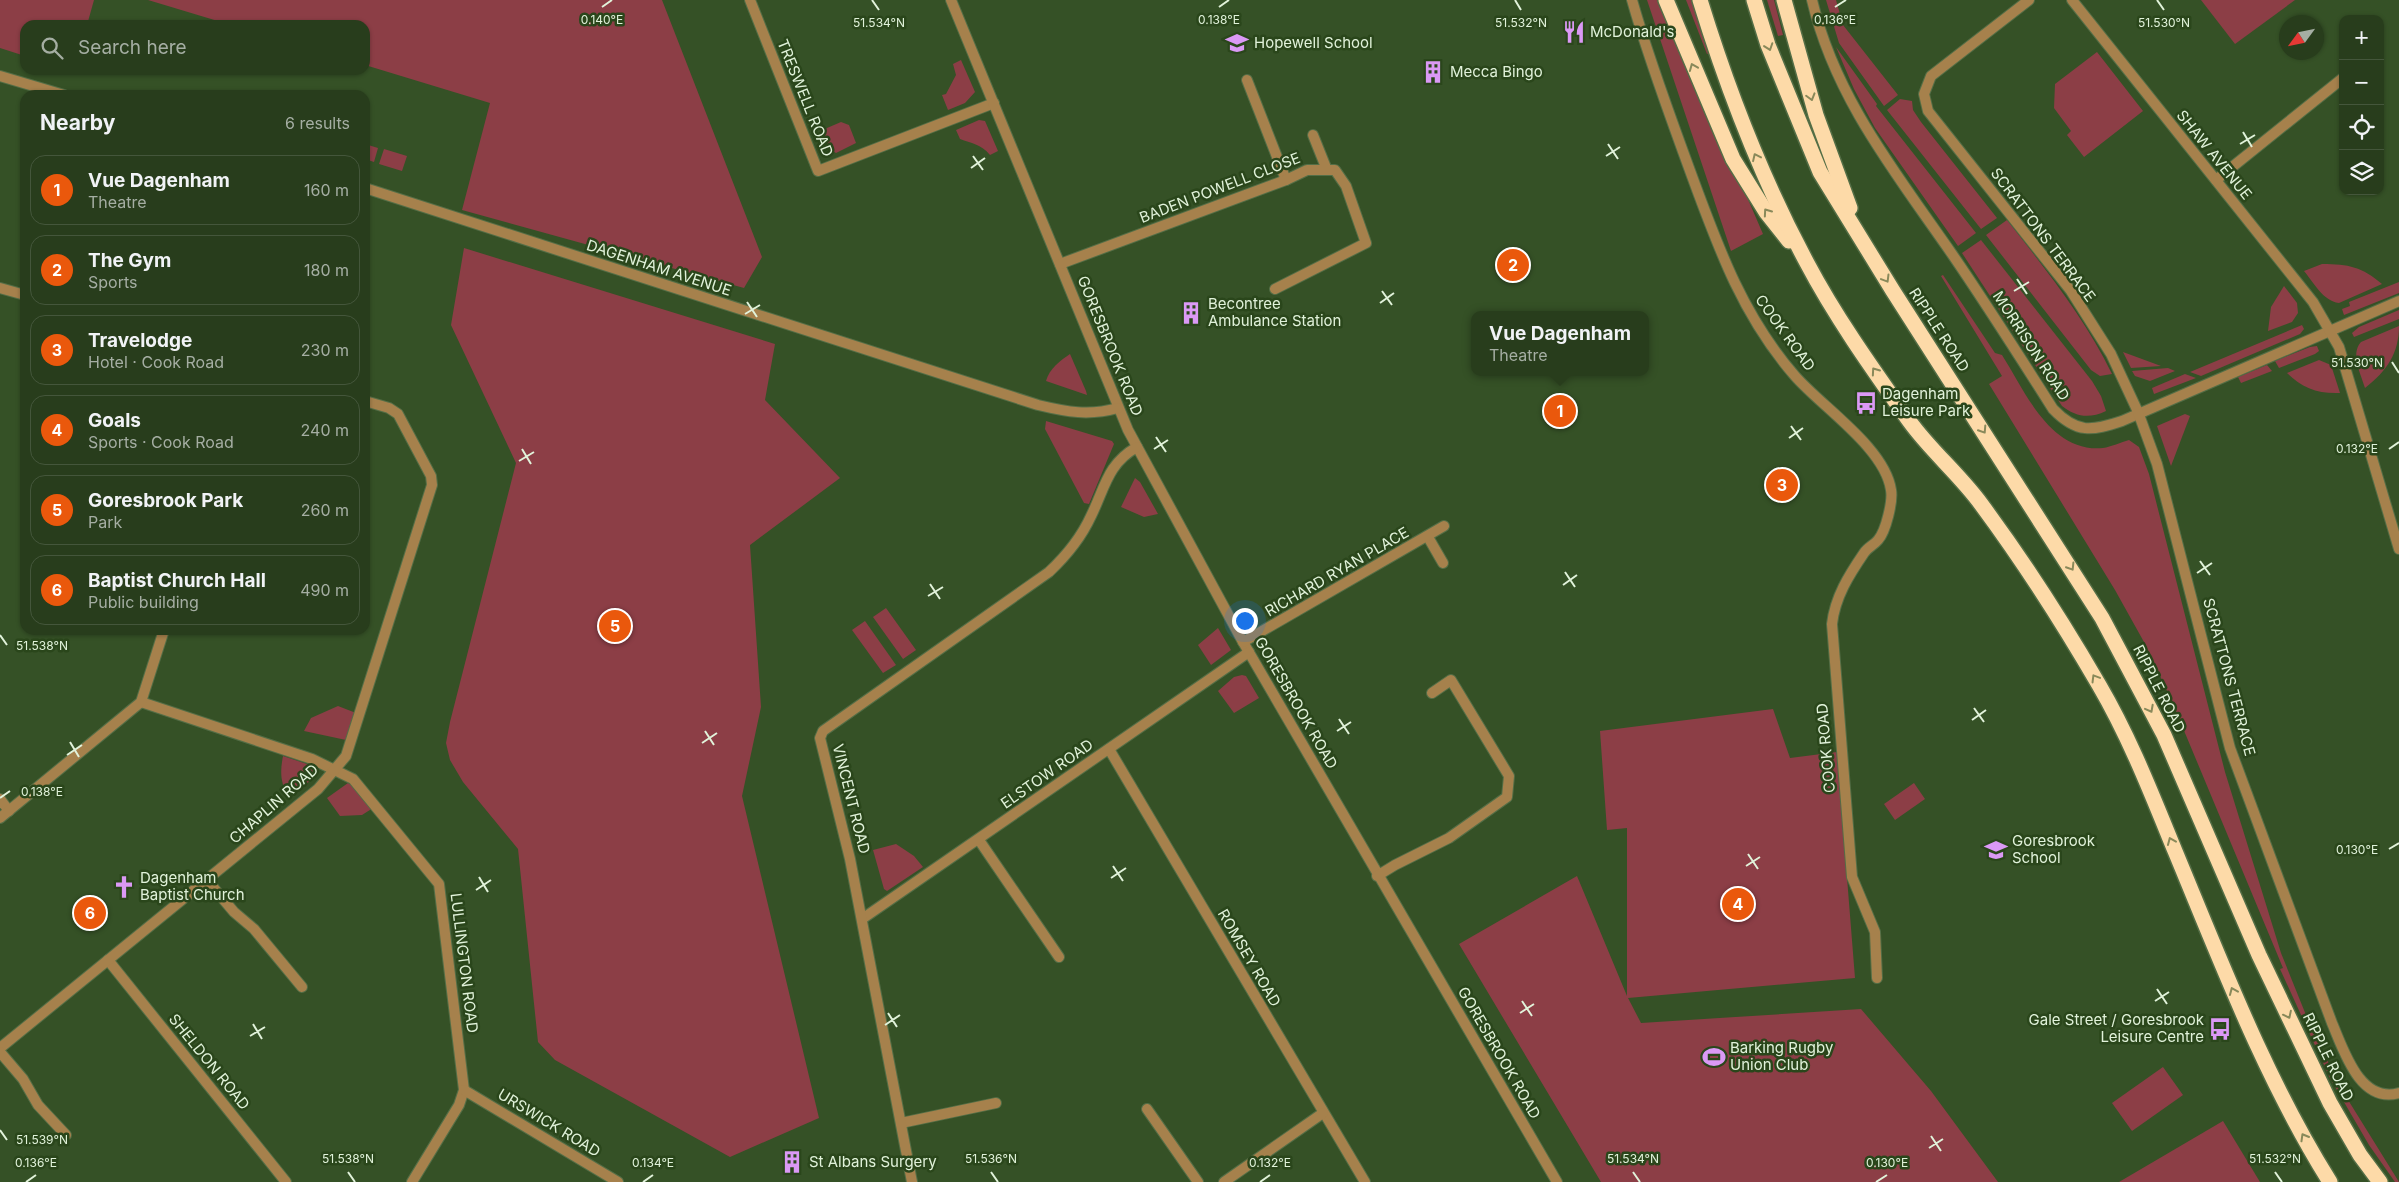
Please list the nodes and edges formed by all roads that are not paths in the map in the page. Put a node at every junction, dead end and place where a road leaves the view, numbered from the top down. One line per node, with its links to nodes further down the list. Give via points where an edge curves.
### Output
1 (750, 0): 15 (street, TRESWELL ROAD, via 818,171)
2 (951, 0): 15 (street, GORESBROOK ROAD)
3 (1632, 0): 54 (street, COOK ROAD, via 1671,119 1715,238 1744,304 1795,376 1873,453 1884,469 1891,490 1885,528 1879,540 1866,550 1840,591 1832,624 1852,877 1875,932)
4 (1666, 0): 23 (highway, one-way to 4, via 1766,212 1733,159)
5 (1700, 0): 23 (highway, one-way to 5, via 1749,142)
6 (1754, 0): 21 (highway, one-way to 21, via 1768,45 1820,172)
7 (1784, 0): 21 (highway, one-way to 21, via 1816,115)
8 (1812, 0): 31 (street, MORRISON ROAD, via 1848,100 2053,409 2074,426 2096,429)
9 (2029, 0): 31 (street, SCRATTONS TERRACE, via 1931,76 1924,94 1928,111 2071,291 2111,354)
10 (2072, 0): 19 (street, SHAW AVENUE)
11 (0, 76): 14 (street)
12 (1247, 80): 18 (street)
13 (2339, 81): 19 (street)
14 (47, 90)
15 (994, 103): 22 (street, GORESBROOK ROAD)
16 (1313, 135): 17 (street)
17 (1327, 170): 18 (street, BADEN POWELL CLOSE, via 1308,170); 25 (street, via 1335,170 1346,186 1366,243)
18 (1286, 180): 22 (street, BADEN POWELL CLOSE)
19 (2216, 180): 28 (street, SHAW AVENUE, via 2313,302)
20 (370, 190): 30 (street, DAGENHAM AVENUE, via 1038,405 1088,414)
21 (1860, 237): 74 (highway, RIPPLE ROAD, one-way to 74, via 2102,618 2164,735 2259,955 2326,1094 2360,1155)
22 (1060, 264): 30 (street, GORESBROOK ROAD)
23 (1807, 264): 73 (highway, one-way to 23, via 2299,1129 2248,1026 2138,762 2101,688 1980,502 1913,426)
24 (0, 288): 26 (street)
25 (1275, 289)
26 (20, 294)
27 (2399, 301): 28 (street, MORRISON ROAD)
28 (2330, 330): 31 (street, MORRISON ROAD); 33 (street, SHAW AVENUE, via 2339,347)
29 (370, 402): 44 (street, CHAPLIN ROAD, via 398,414 432,486 351,746)
30 (1118, 408): 32 (street, GORESBROOK ROAD)
31 (2138, 412): 59 (street, SCRATTONS TERRACE, via 2157,464 2230,748 2332,1023 2348,1059 2366,1087 2375,1093)
32 (1137, 447): 39 (street, GORESBROOK ROAD); 51 (street, VINCENT ROAD, via 1116,462 1080,535 1048,572 823,731 821,745)
33 (2396, 525): 36 (street, SHAW AVENUE)
34 (1444, 526): 35 (street, RICHARD RYAN PLACE)
35 (1428, 537): 37 (street); 39 (street, RICHARD RYAN PLACE)
36 (2399, 549)
37 (1443, 563)
38 (162, 635): 42 (street)
39 (1243, 642): 40 (street, GORESBROOK ROAD)
40 (1249, 652): 43 (street, ELSTOW ROAD); 49 (street, GORESBROOK ROAD)
41 (1432, 693): 49 (street, via 1452,680 1509,776 1507,797 1449,838)
42 (142, 702): 44 (street, LULLINGTON ROAD); 46 (street)
43 (1109, 749): 48 (street, ELSTOW ROAD); 62 (street, ROMSEY ROAD)
44 (336, 769): 50 (street, CHAPLIN ROAD, via 318,789); 58 (street, LULLINGTON ROAD, via 352,779 438,884)
45 (0, 799): 46 (street)
46 (10, 811): 47 (street)
47 (0, 818)
48 (979, 840): 51 (street, ELSTOW ROAD); 52 (street)
49 (1377, 876): 72 (street, GORESBROOK ROAD)
50 (208, 880): 53 (street, CHAPLIN ROAD); 55 (street)
51 (862, 919): 63 (street, VINCENT ROAD)
52 (1059, 957)
53 (108, 960): 56 (street, CHAPLIN ROAD); 65 (street, SHELDON ROAD)
54 (1877, 978)
55 (302, 987)
56 (0, 1048)
57 (0, 1052): 64 (street, via 24,1079 38,1104)
58 (464, 1090): 66 (street); 67 (street, URSWICK ROAD)
59 (2399, 1093)
60 (996, 1102): 63 (street)
61 (1147, 1109): 69 (street)
62 (1323, 1113): 70 (street); 71 (street, ROMSEY ROAD)
63 (901, 1123): 68 (street, VINCENT ROAD)
64 (66, 1135)
65 (286, 1182)
66 (412, 1182)
67 (618, 1182)
68 (912, 1182)
69 (1198, 1182)
70 (1224, 1182)
71 (1365, 1182)
72 (1557, 1182)
73 (2330, 1182)
74 (2380, 1182)

